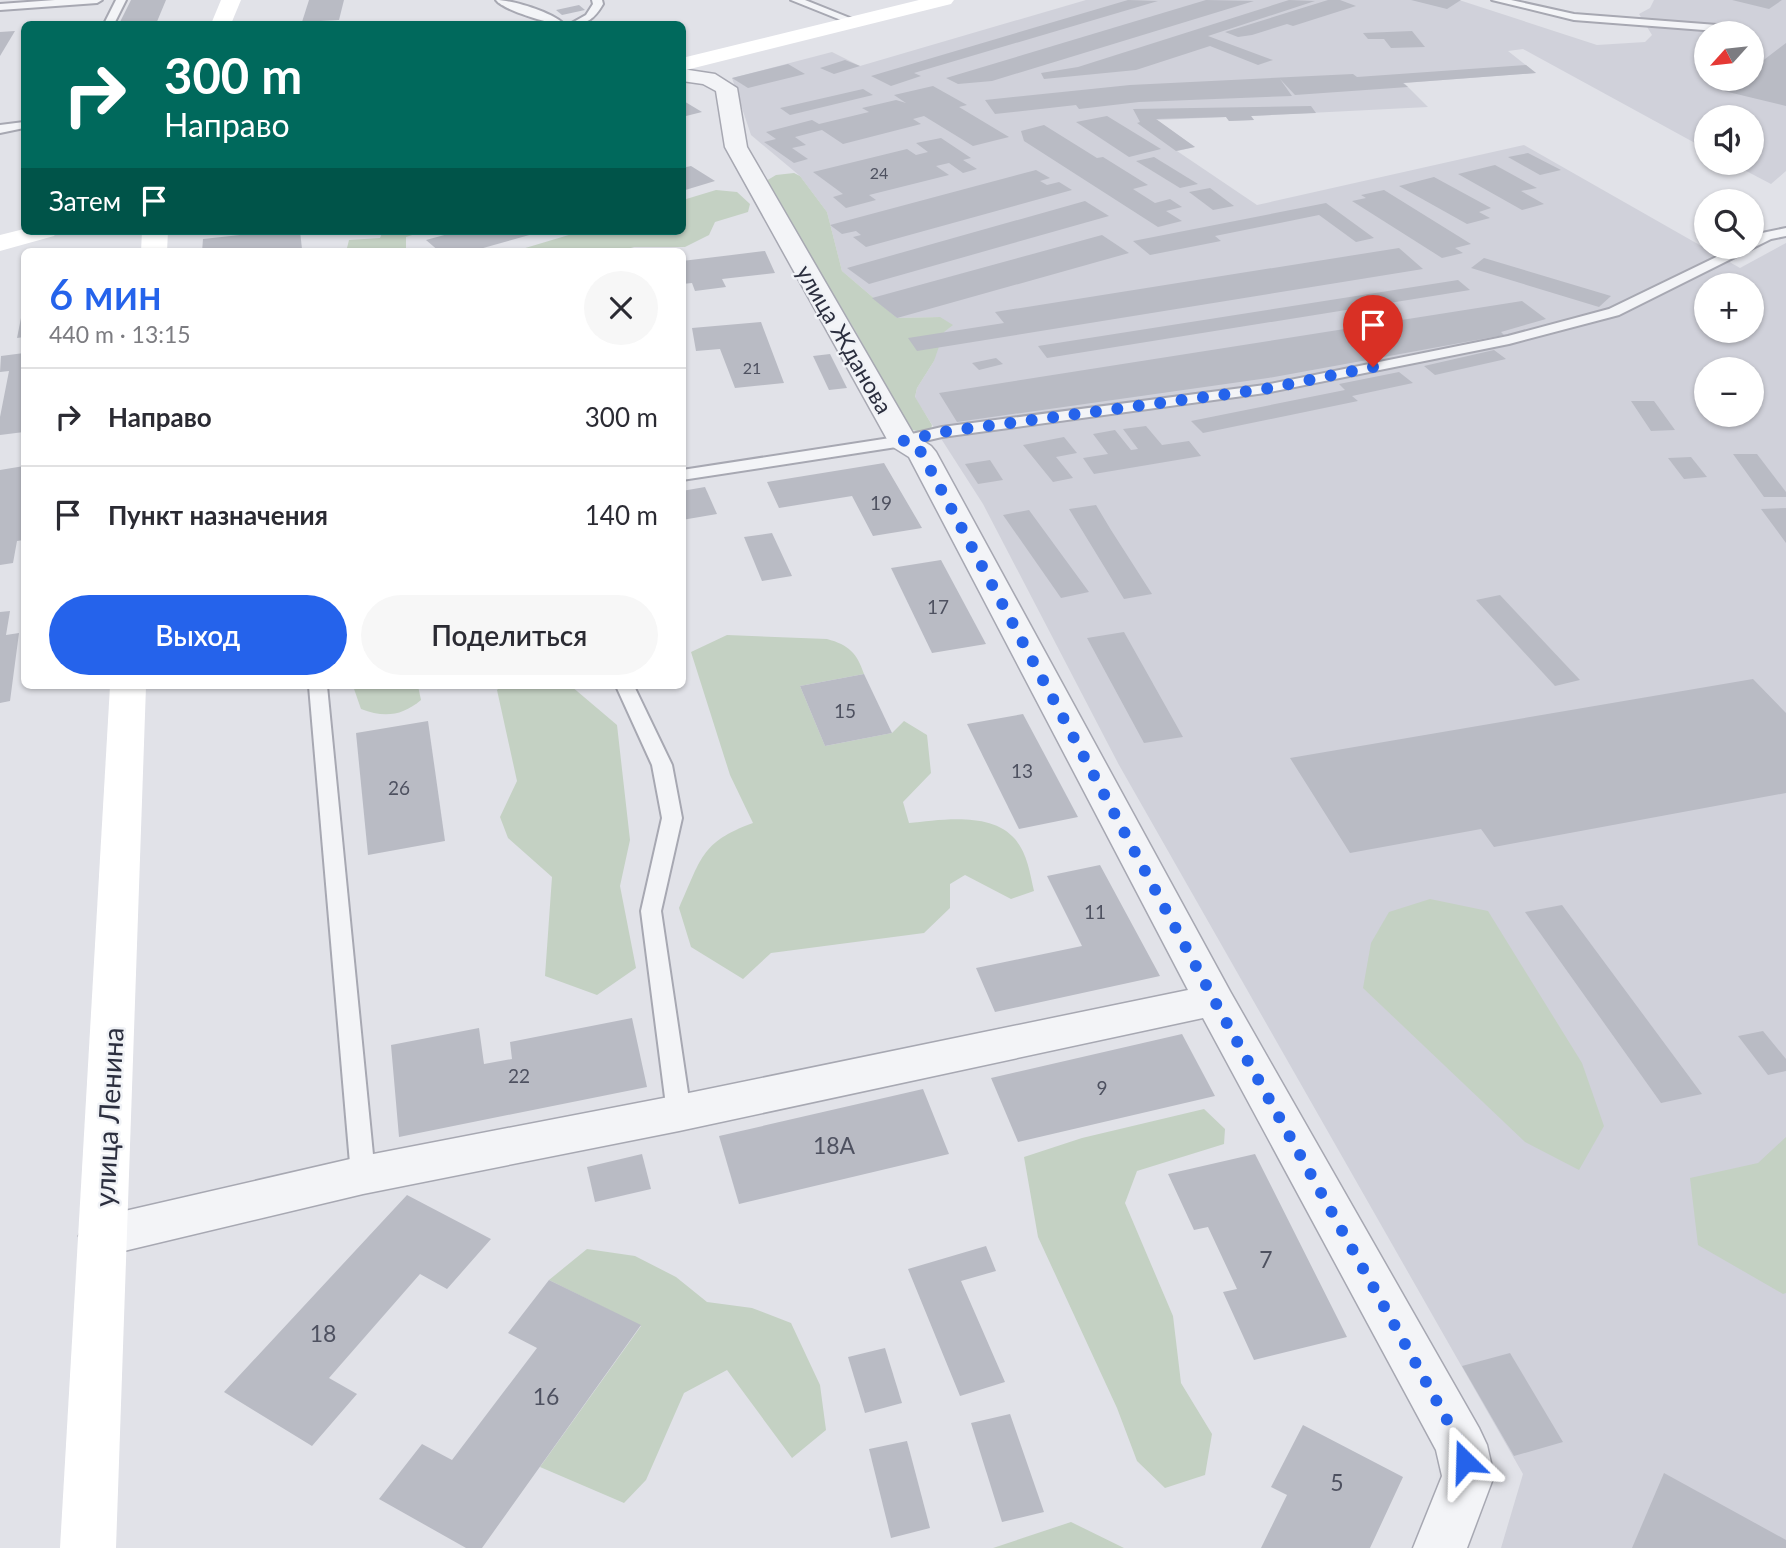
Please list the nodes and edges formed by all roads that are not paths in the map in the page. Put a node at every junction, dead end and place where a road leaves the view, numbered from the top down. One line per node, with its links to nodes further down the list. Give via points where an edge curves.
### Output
1 (97, 0): 9 (lane)
2 (121, 0): 10 (lane)
3 (231, 0): 11 (street)
4 (501, 0): 12 (lane)
5 (597, 0): 13 (lane, via 590,17)
6 (796, 0): 14 (lane)
7 (944, 0): 14 (street)
8 (1497, 0): 15 (lane, via 1574,17)
9 (0, 7)
10 (110, 21)
11 (222, 21)
12 (554, 21)
13 (581, 21)
14 (855, 22): 16 (street)
15 (1694, 26)
16 (686, 64)
17 (686, 75): 25 (street, улица Жданова, via 708,78 726,88 736,147)
18 (21, 126): 19 (lane)
19 (0, 129)
20 (1786, 232): 22 (lane)
21 (30, 235): 23 (street)
22 (1764, 238)
23 (0, 243)
24 (1722, 259): 25 (lane, via 1614,312 1509,340 1265,389)
25 (903, 441): 26 (lane); 30 (street, улица Жданова, via 921,452)
26 (686, 474)
27 (128, 689): 33 (street, улица Ленина)
28 (318, 689): 32 (lane)
29 (626, 689): 31 (lane, via 662,765 672,818 651,911)
30 (1214, 1000): 31 (street); 35 (street, улица Жданова, via 1461,1445 1468,1476)
31 (679, 1114): 32 (street)
32 (363, 1175): 33 (street)
33 (103, 1236): 34 (street, улица Ленина)
34 (88, 1548)
35 (1440, 1548)

